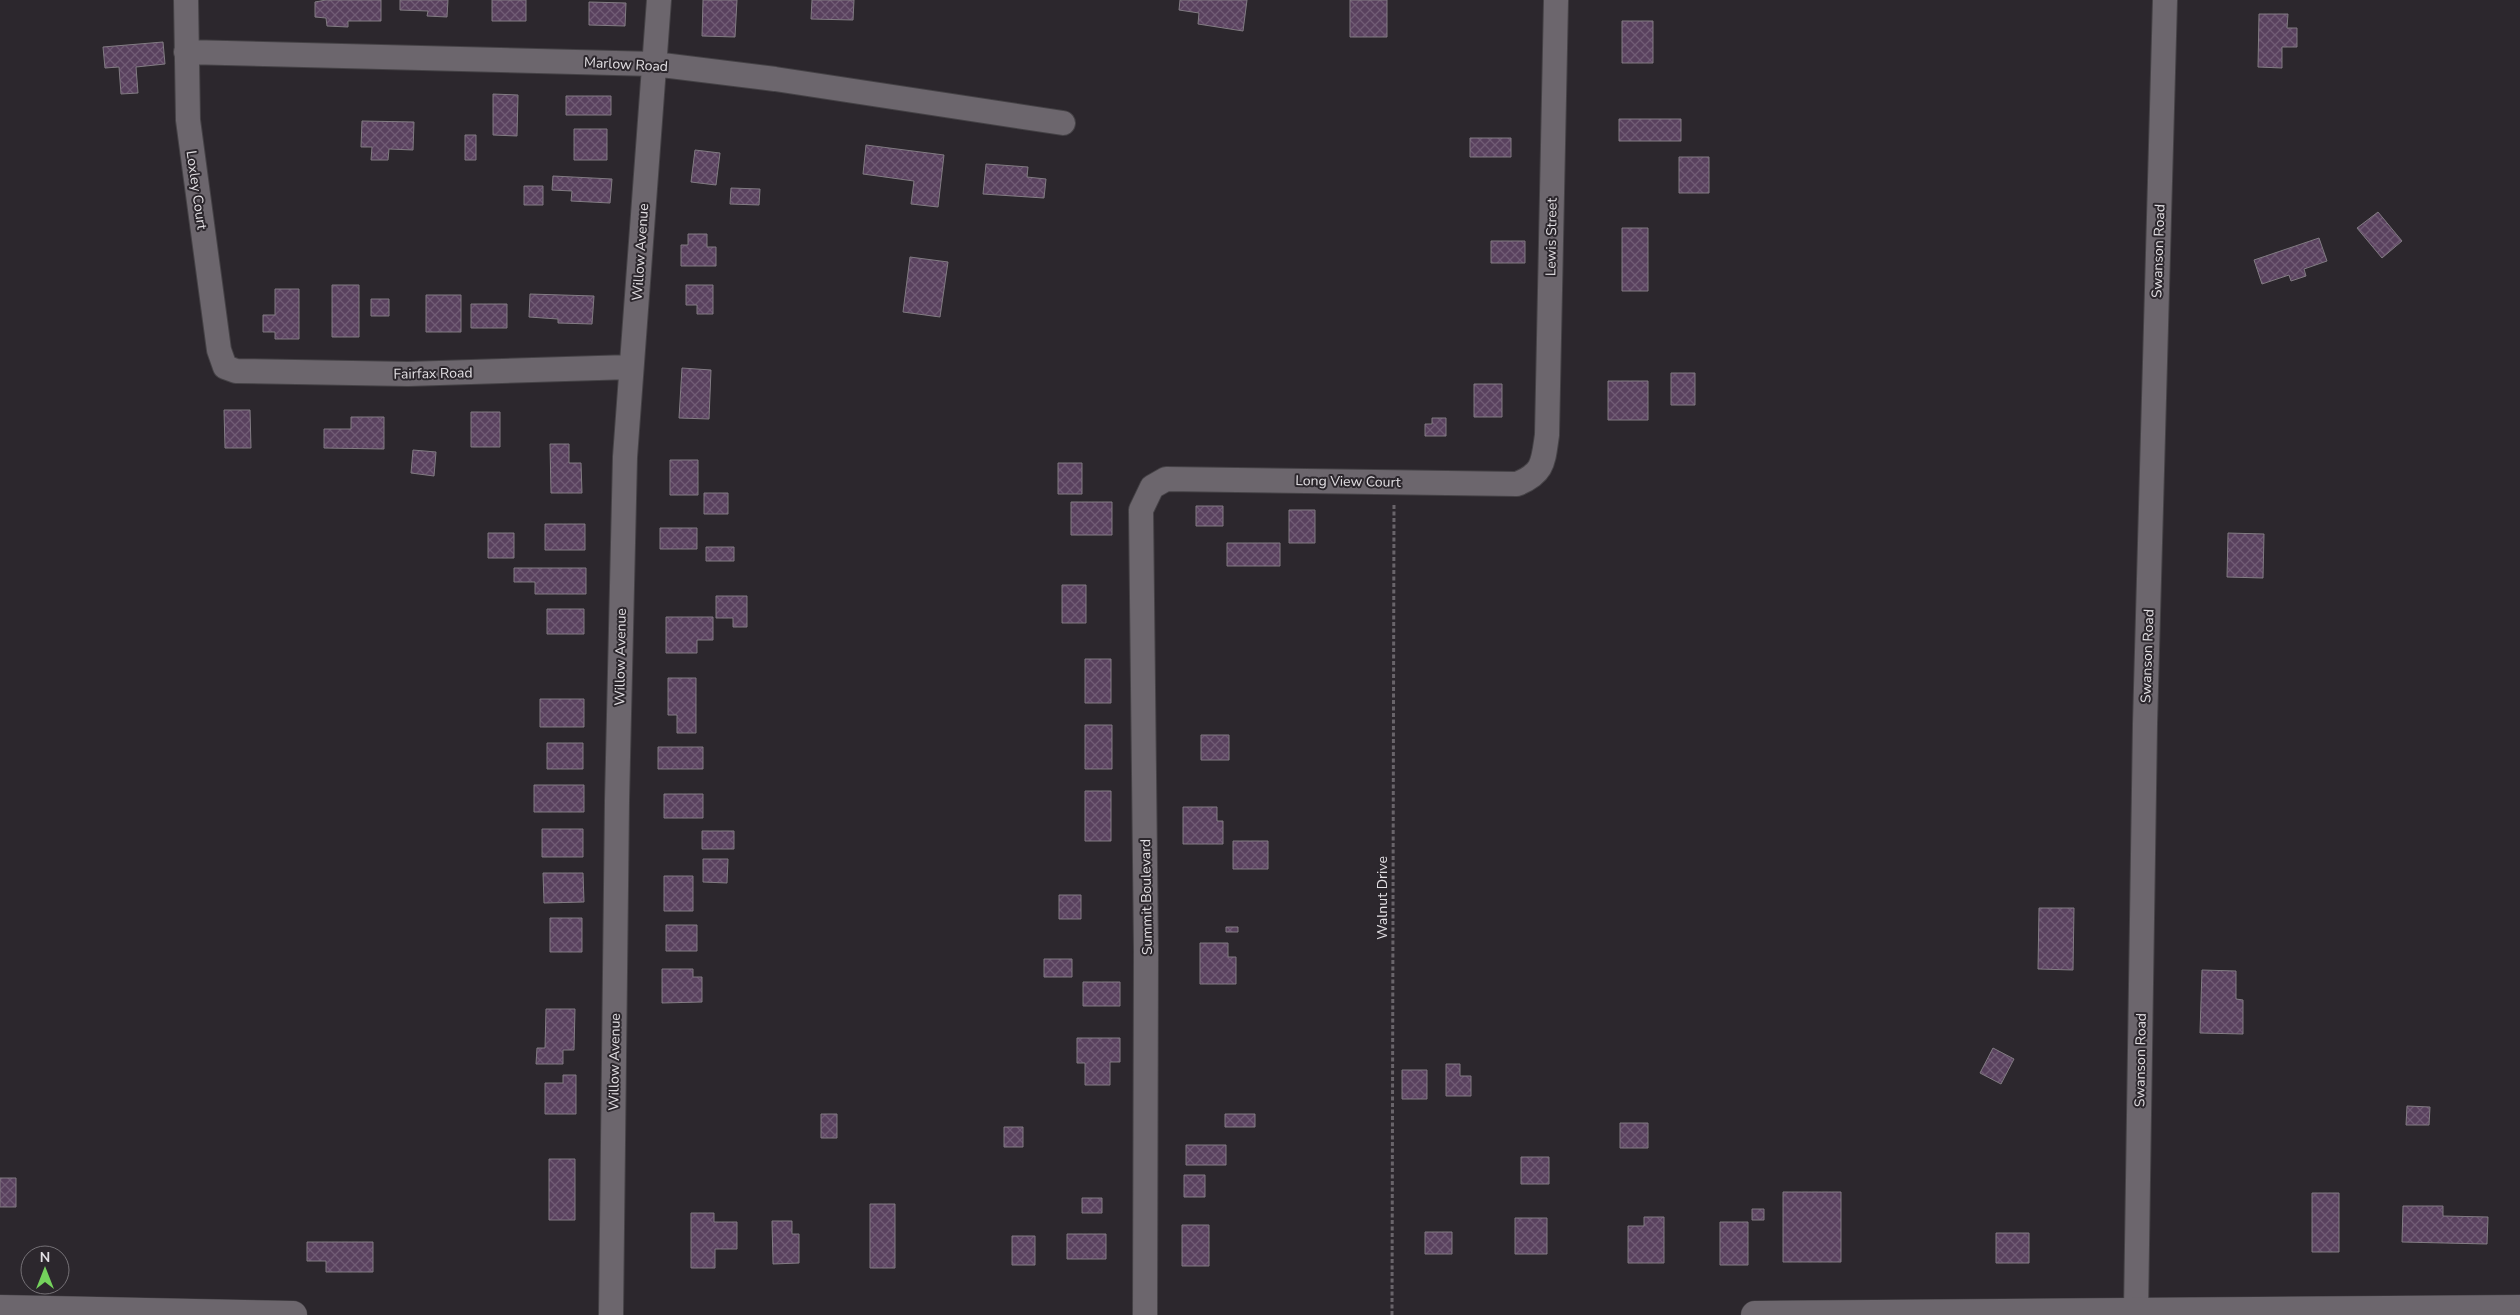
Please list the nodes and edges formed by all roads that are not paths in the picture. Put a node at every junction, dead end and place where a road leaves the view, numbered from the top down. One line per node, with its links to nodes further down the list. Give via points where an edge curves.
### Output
1 (186, 0): 5 (street, Loxley Court)
2 (659, 0): 6 (street, Willow Avenue)
3 (1556, 0): 10 (street, Lewis Street, via 1547,435 1544,461)
4 (2165, 0): 14 (street, Swanson Road, via 2145,724)
5 (186, 52): 6 (street, Marlow Road); 9 (street, Loxley Court, via 188,120 219,350 225,367)
6 (654, 64): 7 (street, Marlow Road); 8 (street, Willow Avenue)
7 (1063, 123)
8 (631, 367): 9 (street, Fairfax Road, via 408,374); 17 (street, Willow Avenue, via 625,456 617,801)
9 (236, 372)
10 (1538, 473): 11 (street, Long View Court, via 1517,484 1166,479)
11 (1156, 484): 18 (street, Summit Boulevard, via 1141,510 1146,950)
12 (0, 1309): 16 (street)
13 (2520, 1309): 15 (street)
14 (2136, 1311): 15 (street); 19 (street)
15 (2211, 1313)
16 (293, 1315)
17 (612, 1315)
18 (1145, 1315)
19 (1755, 1315)

